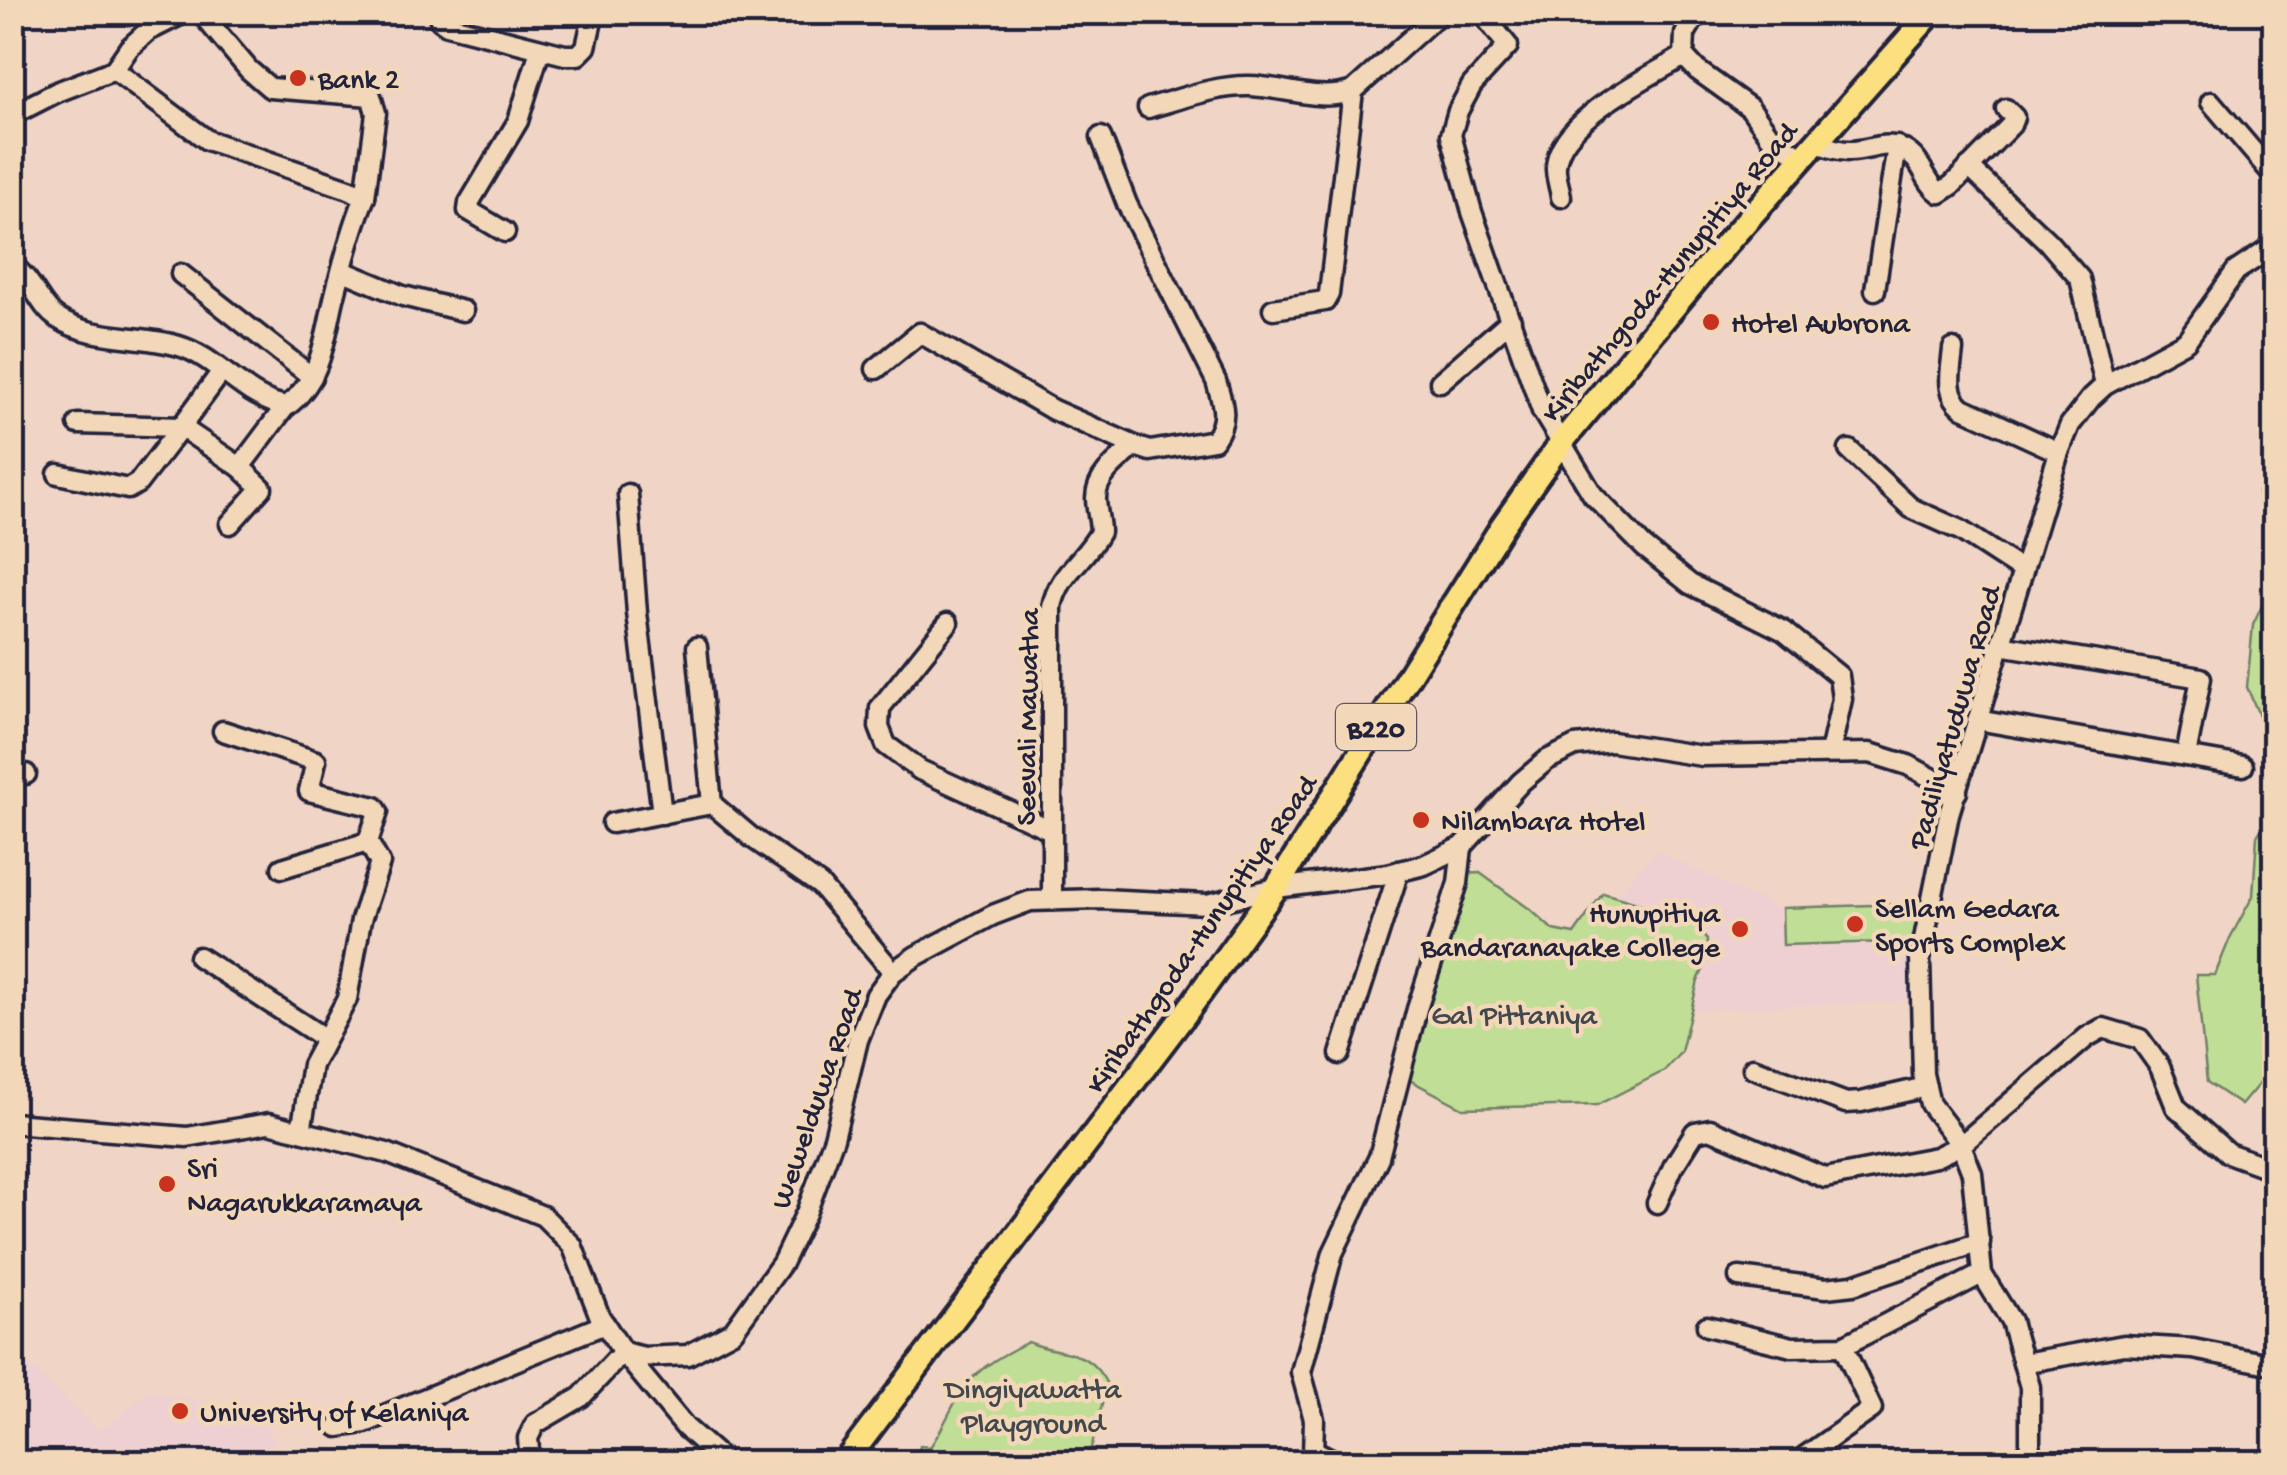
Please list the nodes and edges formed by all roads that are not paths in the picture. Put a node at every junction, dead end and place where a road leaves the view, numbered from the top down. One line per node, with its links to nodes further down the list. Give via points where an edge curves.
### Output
1 (200, 12): 22 (street, via 270,88 370,96 376,112)
2 (440, 12): 9 (street, via 447,25)
3 (594, 12): 9 (street, via 578,55)
4 (1442, 12): 12 (street)
5 (1481, 12): 32 (street, via 1508,46 1472,85 1451,135)
6 (1932, 12): 19 (main road, Kiribathgoda-Hunupitiya Road / B220)
7 (1694, 13): 10 (street)
8 (179, 14): 11 (street, via 148,31)
9 (540, 50): 24 (street, via 518,121 468,204)
10 (1684, 56): 19 (street, via 1750,108 1770,136); 23 (street, via 1577,125 1556,166)
11 (114, 70): 16 (street); 22 (street, via 207,140)
12 (1353, 91): 14 (street, via 1339,96 1232,87); 30 (street, via 1328,294 1325,301)
13 (2211, 102): 21 (street)
14 (1148, 108)
15 (2006, 109): 20 (street, via 2014,120)
16 (12, 115)
17 (1101, 136): 43 (street, via 1225,411 1214,440 1150,452)
18 (1896, 146): 19 (street); 20 (street, via 1920,162 1940,192); 29 (street)
19 (1810, 150): 42 (main road, Kiribathgoda-Hunupitiya Road / B220)
20 (1969, 167): 38 (street, via 2080,278)
21 (2274, 176)
22 (365, 197): 27 (street)
23 (1561, 197)
24 (504, 232)
25 (2274, 246): 38 (street, Padiliyatuduwa Road, via 2236,270 2186,340)
26 (12, 266): 35 (street, via 55,317 77,328 179,346)
27 (343, 271): 31 (street); 36 (street)
28 (181, 274): 36 (street)
29 (1874, 290)
30 (1273, 309)
31 (463, 311)
32 (1511, 320): 37 (street); 42 (street, via 1542,411)
33 (1953, 349): 45 (street, via 1952,400)
34 (876, 369): 43 (street, via 920,333 1053,410)
35 (222, 371): 39 (street, via 262,400); 41 (street)
36 (312, 377): 39 (street)
37 (1440, 382)
38 (2105, 386): 45 (street, Padiliyatuduwa Road, via 2079,411)
39 (285, 407): 46 (street)
40 (78, 424): 41 (street)
41 (181, 428): 46 (street); 47 (street, via 128,489)
42 (1561, 443): 56 (street, via 1593,495 1644,547 1690,584 1784,631 1839,676 1842,699); 68 (main road, Kiribathgoda-Hunupitiya Road / B220)
43 (1135, 446): 63 (street, Seevali Mawatha, via 1097,487 1100,532 1054,597)
44 (1848, 450): 50 (street, via 1911,508)
45 (2059, 452): 50 (street, Padiliyatuduwa Road)
46 (240, 468): 49 (street, via 261,493)
47 (58, 474)
48 (628, 494): 61 (street)
49 (230, 524)
50 (2023, 570): 52 (street, Padiliyatuduwa Road)
51 (948, 623): 63 (street, via 880,708 878,728 886,745 920,770)
52 (2000, 646): 54 (street, Padiliyatuduwa Road); 57 (street, via 2201,678)
53 (697, 647): 60 (street)
54 (1977, 720): 57 (street); 59 (street, Padiliyatuduwa Road)
55 (223, 731): 64 (street, via 316,760 308,790 375,806)
56 (1830, 754): 59 (street, via 1870,753); 65 (street, via 1702,756 1612,742 1575,746 1546,760)
57 (2186, 756): 58 (street)
58 (2243, 766)
59 (1956, 792): 75 (street, Padiliyatuduwa Road, via 1920,959)
60 (712, 804): 61 (street); 71 (street, via 820,885)
61 (662, 814): 62 (street)
62 (612, 824)
63 (1051, 830): 69 (street, Seevali Mawatha)
64 (368, 842): 66 (street); 72 (street, via 380,863 361,920 347,1000)
65 (1462, 846): 67 (street, Wewelduwa Road); 91 (street, via 1458,882 1379,1158 1333,1252 1302,1372 1314,1419)
66 (282, 868)
67 (1399, 872): 68 (street, Wewelduwa Road); 73 (street)
68 (1276, 888): 69 (street, Wewelduwa Road, via 1208,904); 94 (main road, Kiribathgoda-Hunupitiya Road / B220)
69 (1052, 900): 71 (street, Wewelduwa Road, via 993,915)
70 (199, 957): 72 (street)
71 (893, 972): 87 (street, Wewelduwa Road, via 858,1040 834,1138 806,1213 755,1302 733,1331 688,1355)
72 (324, 1038): 77 (street, via 306,1087)
73 (1340, 1054)
74 (1754, 1068): 75 (street, via 1846,1102)
75 (1926, 1086): 78 (street, Padiliyatuduwa Road, via 1930,1104)
76 (12, 1122): 77 (street, via 188,1138 269,1123)
77 (301, 1131): 84 (street, via 387,1153 543,1216 572,1245)
78 (1961, 1146): 79 (street, via 2103,1028 2140,1039 2176,1107 2228,1154); 80 (street, via 1826,1178 1710,1129 1695,1132); 81 (street, Padiliyatuduwa Road, via 1972,1173)
79 (2274, 1170)
80 (1657, 1203)
81 (1980, 1242): 82 (street, Padiliyatuduwa Road); 83 (street, via 1853,1286)
82 (1982, 1274): 86 (street); 88 (street, Padiliyatuduwa Road, via 2011,1321)
83 (1739, 1277)
84 (604, 1324): 87 (street); 90 (street, via 365,1423)
85 (1707, 1326): 86 (street, via 1792,1347)
86 (1843, 1346): 96 (street, via 1872,1409)
87 (623, 1352): 92 (street, via 581,1397 535,1424 528,1438); 93 (street, via 685,1427)
88 (2023, 1364): 89 (street, via 2124,1345 2194,1348); 97 (street, Padiliyatuduwa Road, via 2030,1387)
89 (2274, 1365)
90 (338, 1427)
91 (1311, 1456): 95 (street)
92 (530, 1462)
93 (725, 1462)
94 (845, 1462)
95 (1337, 1462)
96 (1798, 1462)
97 (2026, 1462)

